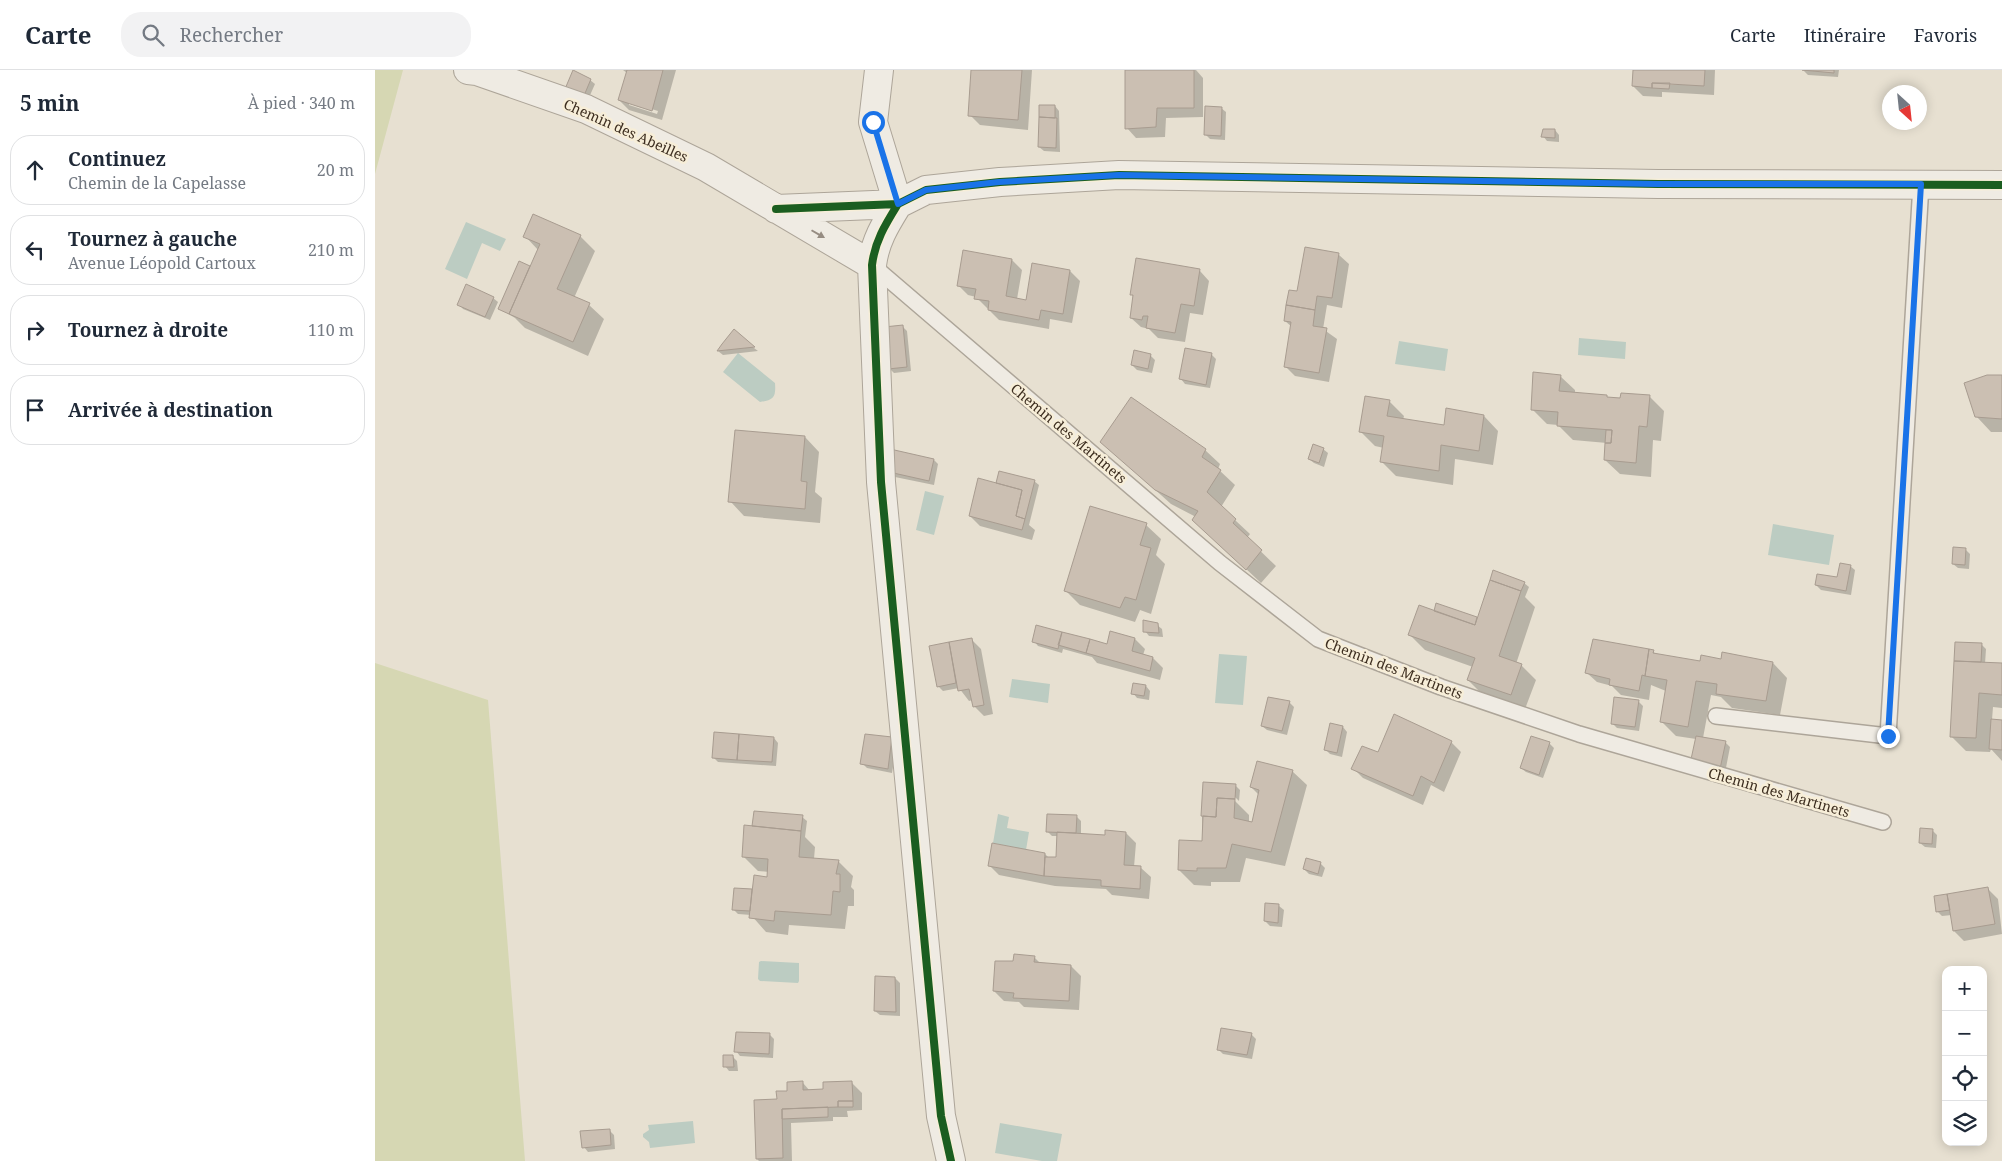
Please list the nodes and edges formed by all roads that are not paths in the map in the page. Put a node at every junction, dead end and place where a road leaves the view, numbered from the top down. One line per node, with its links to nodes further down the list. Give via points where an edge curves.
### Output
1 (468, 70): 6 (street, Chemin des Abeilles, via 586,109 706,167)
2 (879, 70): 5 (street, via 873,122)
3 (1921, 184): 4 (street); 5 (street, via 1658,184 1119,175 926,190); 8 (lane, via 1888,736)
4 (2002, 185)
5 (898, 204): 6 (street); 7 (street, via 881,230)
6 (776, 209): 7 (street, Chemin des Abeilles, one-way to 7)
7 (872, 265): 9 (lane, Chemin des Martinets, via 1220,562 1318,639 1579,734); 10 (street, via 881,482 941,1116)
8 (1716, 716)
9 (1883, 822)
10 (951, 1161)

